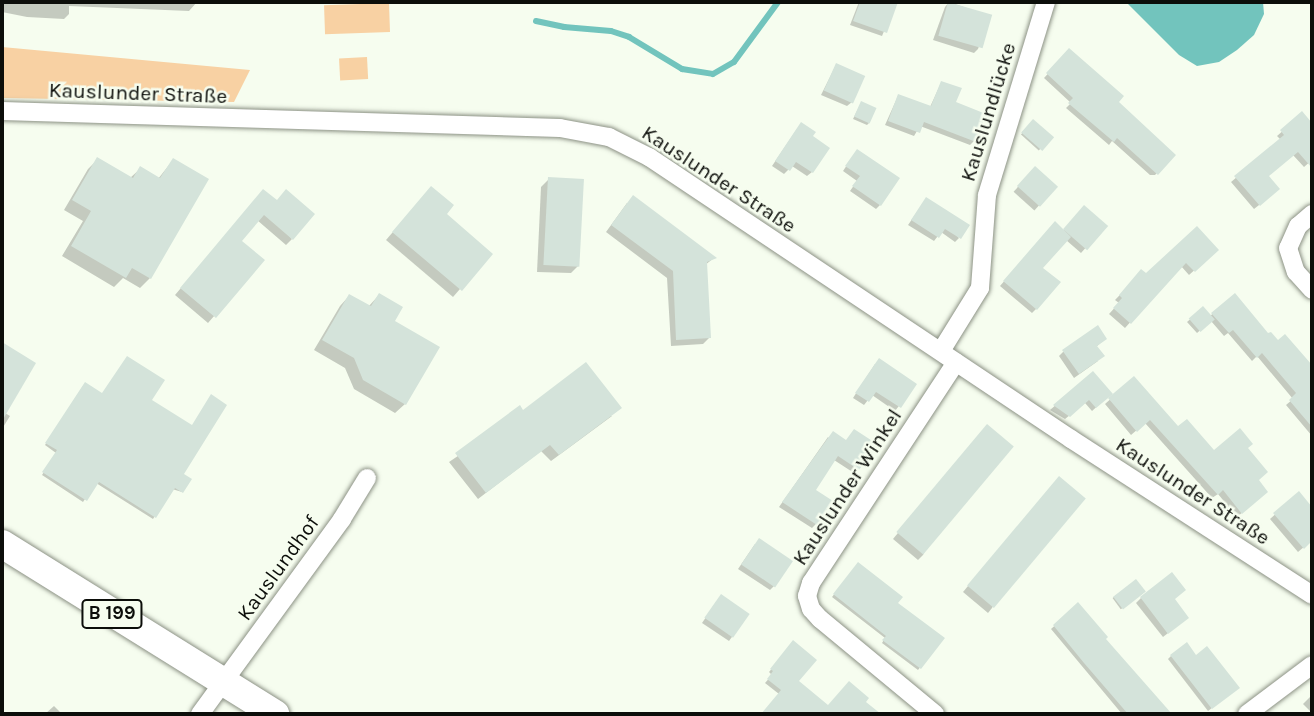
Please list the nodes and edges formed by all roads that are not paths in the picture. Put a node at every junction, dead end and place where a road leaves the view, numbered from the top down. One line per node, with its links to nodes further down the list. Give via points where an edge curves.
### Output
1 (1046, 2): 5 (street, Kauslundlücke, via 986,195 980,288)
2 (2, 111): 5 (street, Kauslunder Straße, via 560,128 608,137 649,157)
3 (1312, 214): 4 (street, via 1298,226 1288,248 1296,272)
4 (1312, 290)
5 (941, 351): 6 (street, Kauslunder Straße)
6 (956, 362): 9 (street, Kauslunder Straße); 14 (street, Kauslunder Winkel, via 811,583 807,596 820,619)
7 (367, 478): 11 (street, Kauslundhof)
8 (2, 544): 11 (main road, B 199)
9 (1312, 595)
10 (1312, 665): 15 (street)
11 (223, 683): 12 (street, Kauslundhof); 13 (main road, B 199)
12 (200, 714)
13 (275, 714)
14 (935, 714)
15 (1247, 714)

